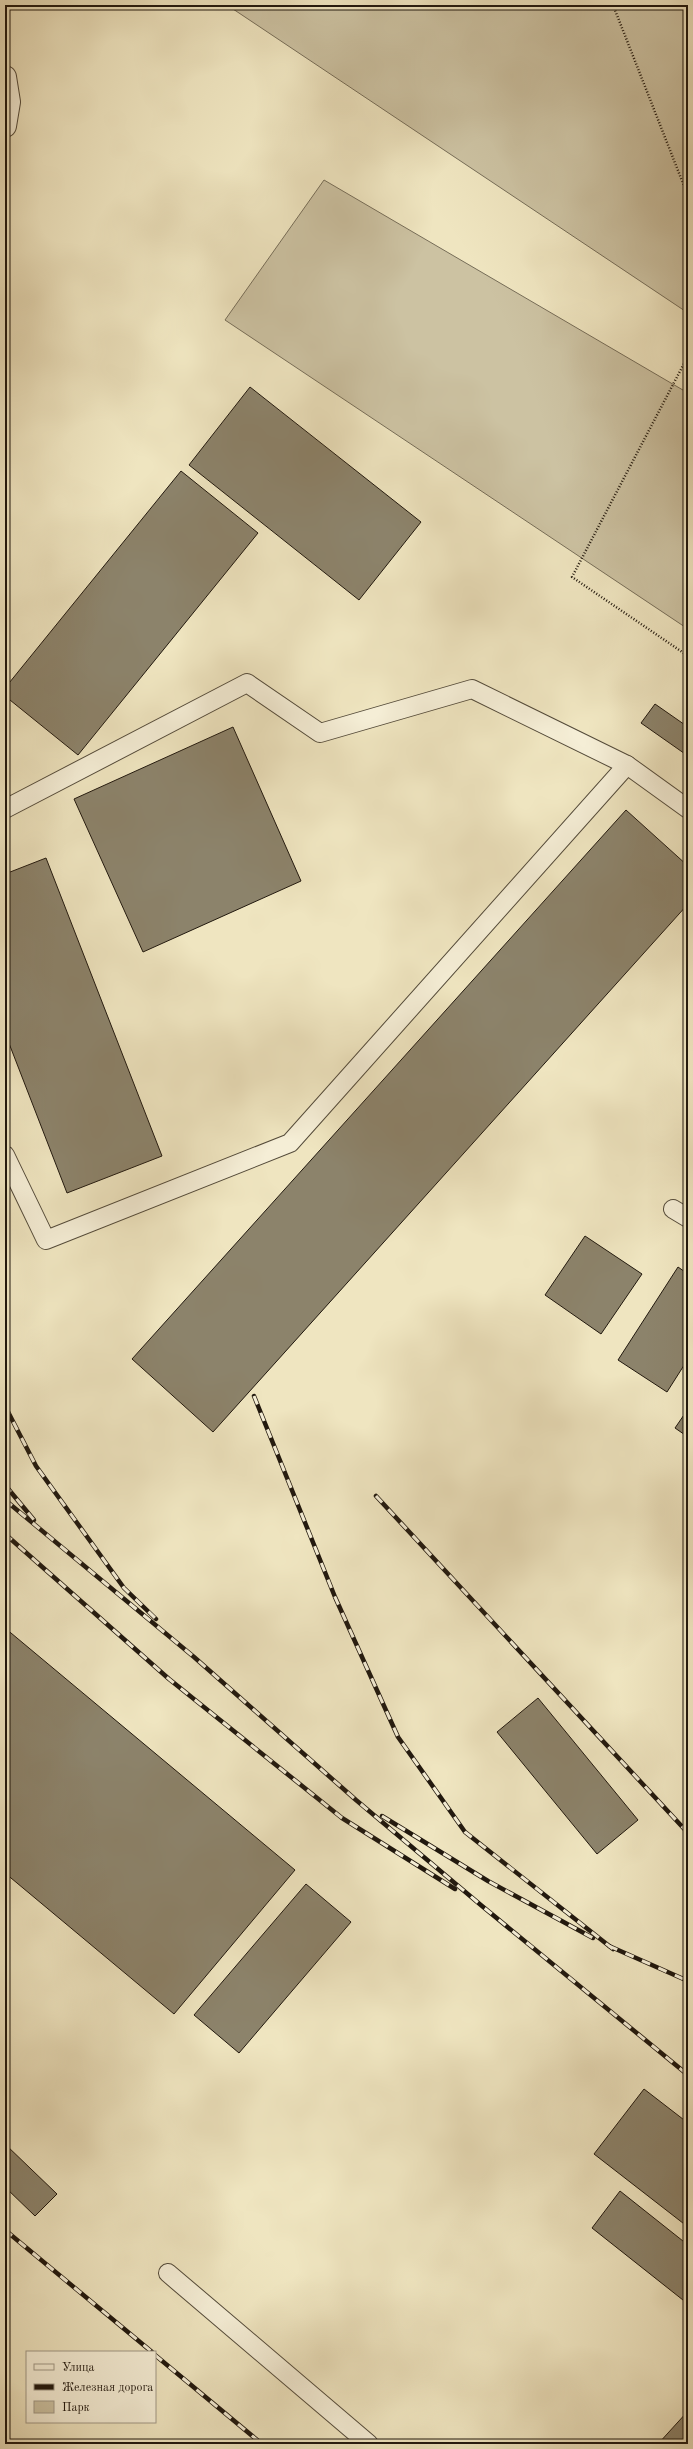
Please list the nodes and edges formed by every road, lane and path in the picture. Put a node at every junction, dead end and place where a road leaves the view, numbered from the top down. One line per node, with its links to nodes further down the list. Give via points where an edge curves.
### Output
1 (613, 5): 4 (path)
2 (5, 77): 3 (street, via 9,102)
3 (5, 126)
4 (688, 196)
5 (688, 356): 6 (path, via 572,577)
6 (688, 656)
7 (627, 765): 8 (lane, via 472,689 320,733 247,683); 9 (lane); 10 (lane, via 290,1143 46,1240)
8 (5, 809)
9 (688, 809)
10 (5, 1155)
11 (168, 2273): 12 (lane)
12 (369, 2444)

